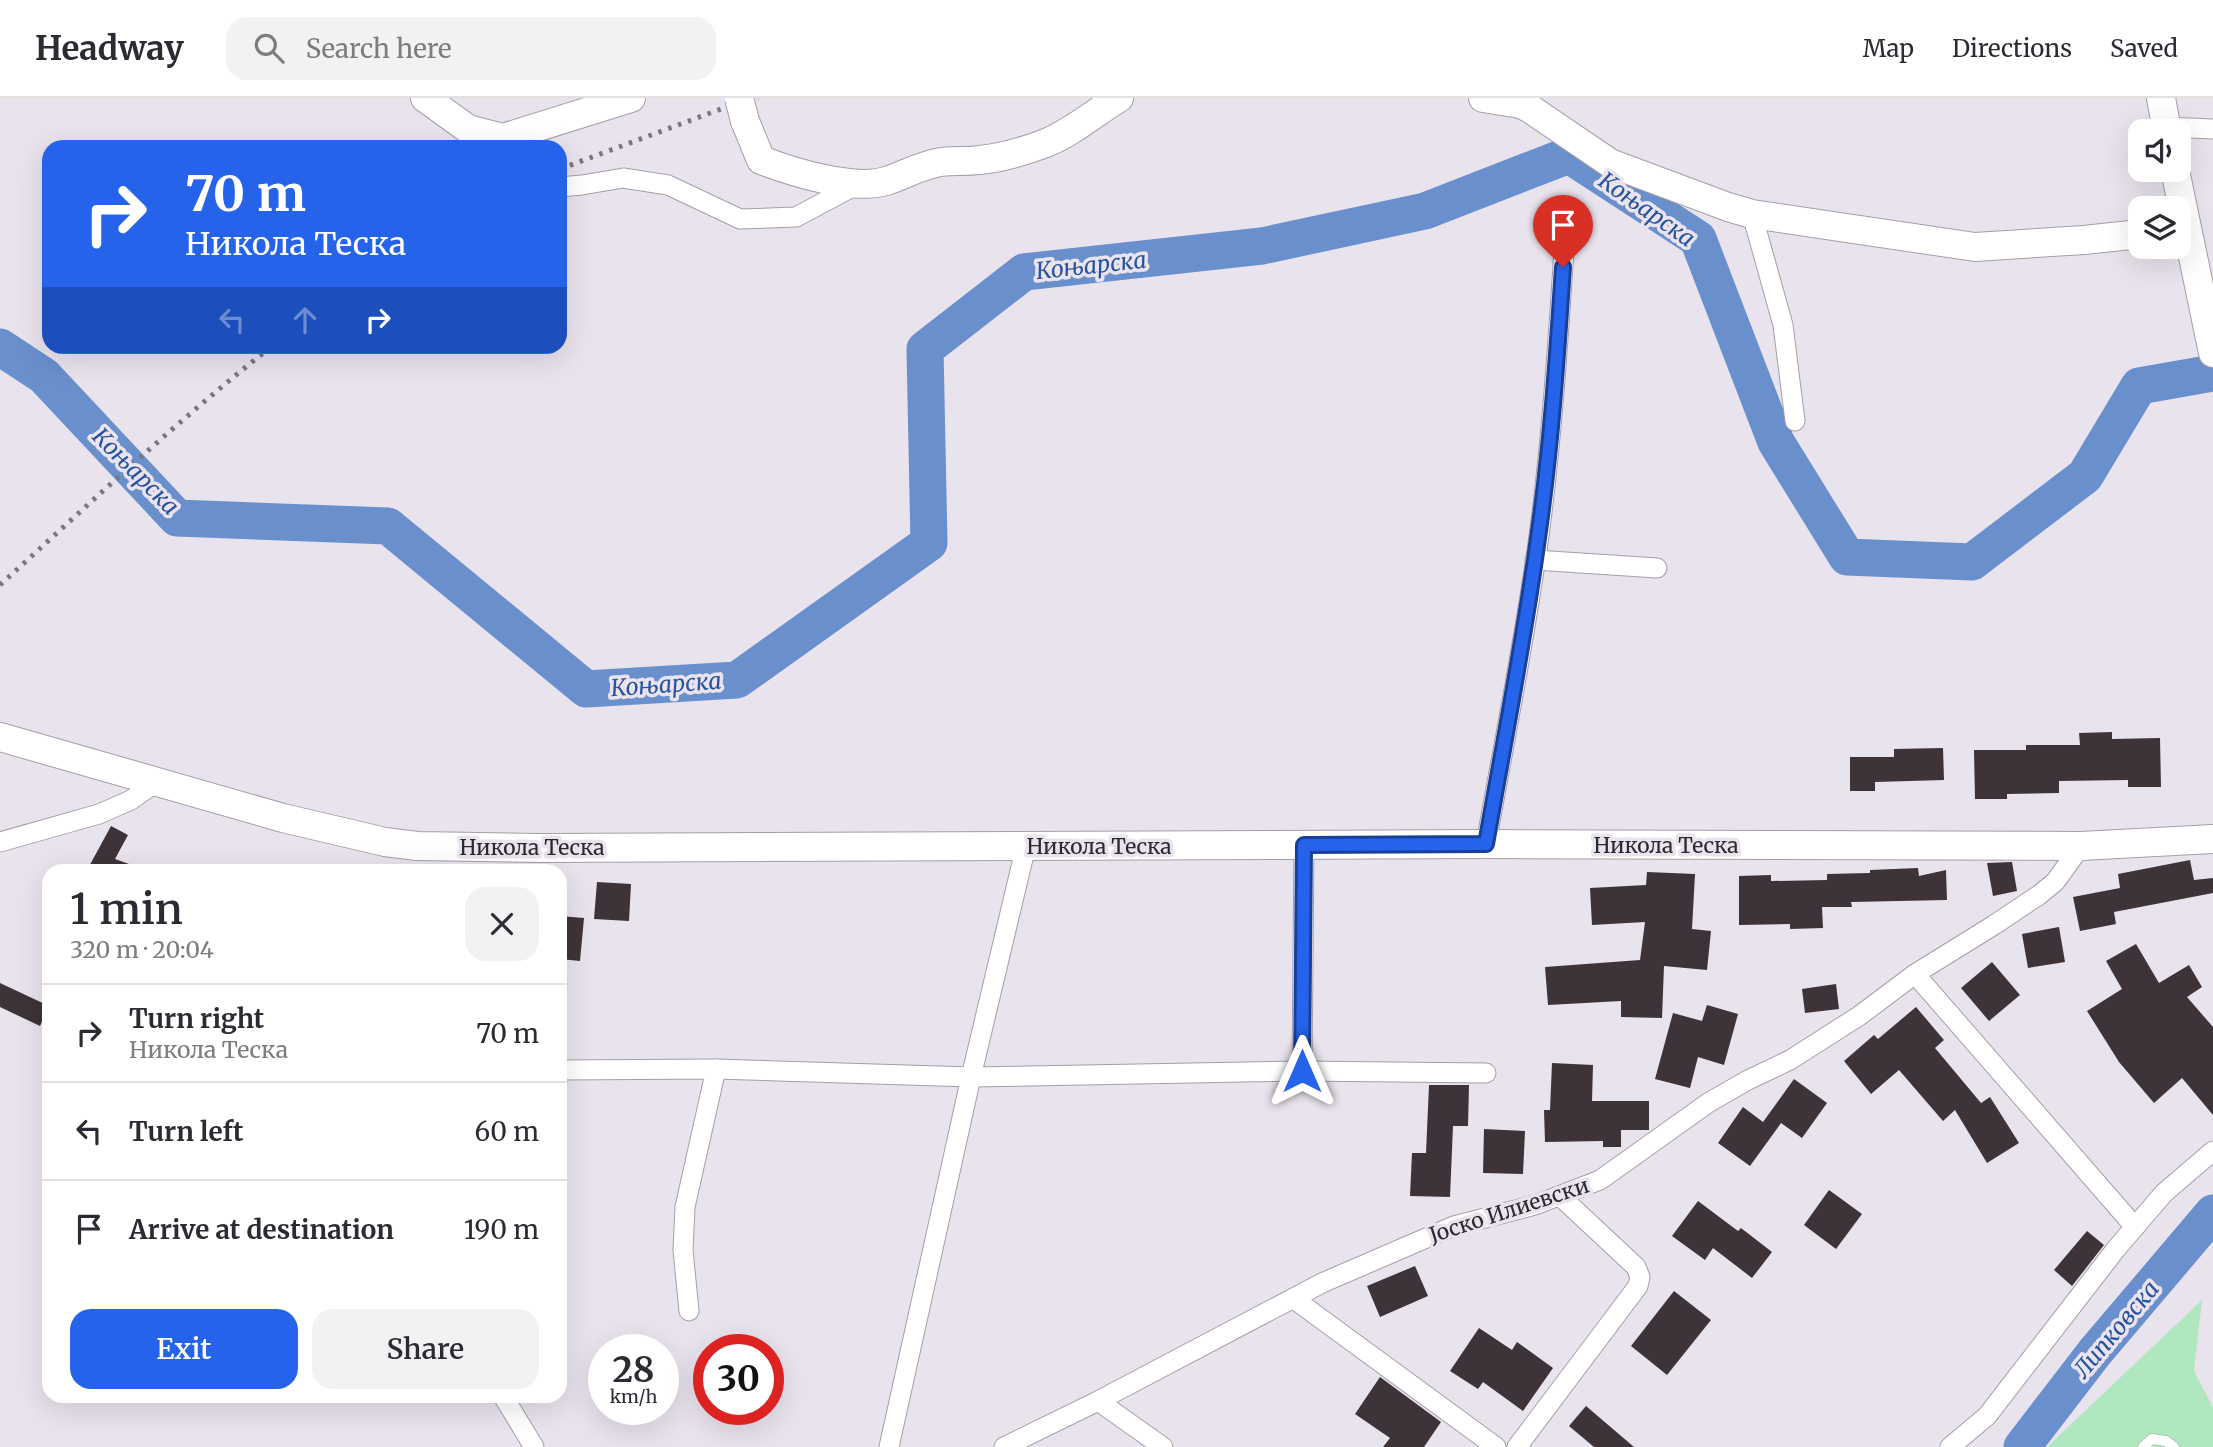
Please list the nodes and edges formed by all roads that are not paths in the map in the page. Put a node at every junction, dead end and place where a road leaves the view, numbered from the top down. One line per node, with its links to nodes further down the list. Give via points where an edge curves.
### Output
1 (425, 98): 2 (main road, via 468,129 503,138)
2 (631, 98)
3 (1119, 98): 10 (main road, via 1073,129 1026,149 922,166 884,182)
4 (1483, 98): 12 (main road, via 1529,108 1610,163)
5 (2161, 98): 7 (main road)
6 (742, 109): 10 (main road, via 761,160)
7 (2165, 119)
8 (2191, 129): 9 (street)
9 (2213, 129)
10 (859, 183): 11 (street, via 796,217 740,219 668,185 623,178)
11 (567, 187)
12 (1752, 214): 14 (main road, via 1975,247); 17 (street, via 1783,325)
13 (1566, 220): 18 (street, via 1551,435)
14 (2128, 235)
15 (2191, 258): 16 (main road)
16 (2213, 353)
17 (1795, 421)
18 (1535, 560): 19 (street); 24 (street)
19 (1657, 568)
20 (0, 737): 21 (main road, Никола Теска)
21 (158, 781): 23 (street, via 99,814); 26 (main road, Никола Теска, via 283,818 417,846)
22 (2213, 839): 27 (main road, Никола Теска)
23 (0, 842)
24 (1486, 844): 25 (main road, Никола Теска); 27 (main road, Никола Теска)
25 (1304, 845): 26 (main road, Никола Теска); 31 (street)
26 (1026, 846): 33 (street)
27 (2081, 846): 28 (street, Јоско Илиевски, via 2055,883)
28 (1915, 974): 35 (street, Јоско Илиевски, via 1790,1060 1708,1103 1600,1180); 36 (street)
29 (716, 1069): 30 (street); 33 (street); 38 (street, via 685,1207 683,1250)
30 (567, 1070)
31 (1302, 1071): 32 (street); 33 (street)
32 (1486, 1073)
33 (971, 1077): 42 (street)
34 (2213, 1151): 36 (street, via 2164,1193)
35 (1560, 1196): 37 (street, Јоско Илиевски, via 1454,1226); 46 (street, via 1636,1267 1640,1277 1638,1286)
36 (2135, 1227): 47 (street, via 1987,1416)
37 (1294, 1299): 39 (street, Јоско Илиевски); 45 (street)
38 (689, 1311)
39 (1098, 1401): 43 (street, Јоско Илиевски); 44 (street)
40 (507, 1403): 41 (street)
41 (534, 1447)
42 (889, 1447)
43 (1004, 1447)
44 (1163, 1447)
45 (1496, 1447)
46 (1517, 1447)
47 (1950, 1447)
48 (2143, 1447): 49 (lane, via 2152,1439)
49 (2174, 1447)

